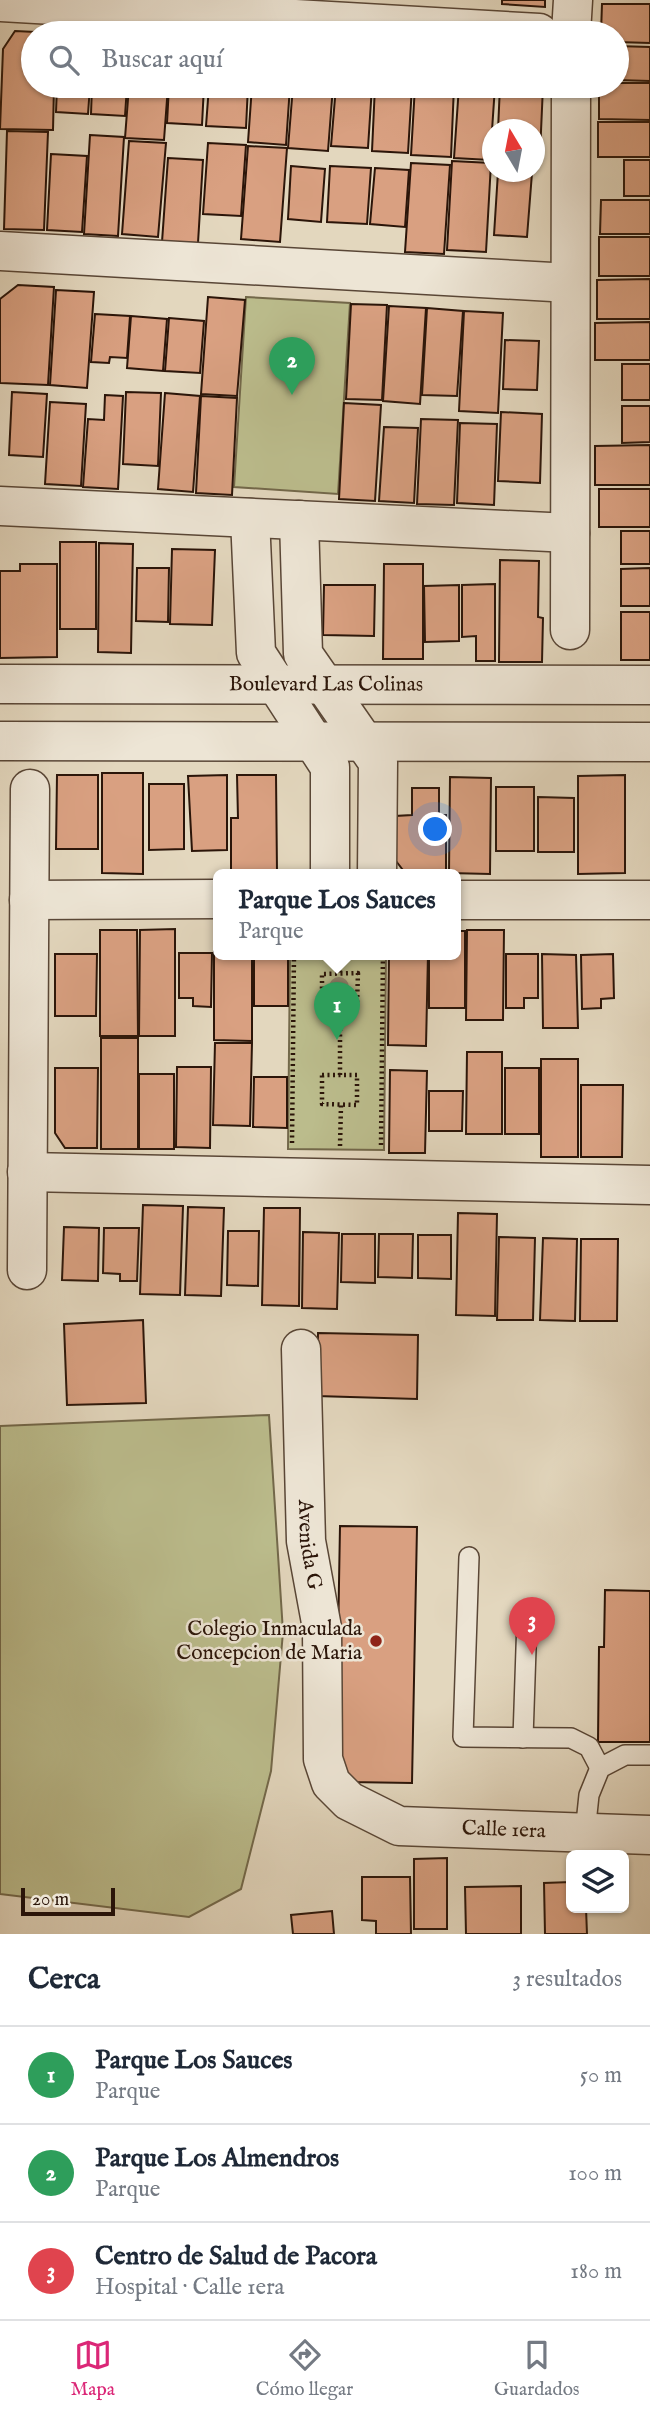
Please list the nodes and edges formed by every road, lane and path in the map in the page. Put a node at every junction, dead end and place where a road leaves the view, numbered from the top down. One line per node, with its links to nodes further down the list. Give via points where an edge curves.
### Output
1 (573, 0): 4 (street)
2 (0, 2): 3 (street)
3 (330, 21)
4 (572, 21)
5 (571, 98): 7 (street)
6 (0, 251): 7 (street)
7 (570, 283): 11 (street)
8 (0, 506): 9 (street)
9 (250, 518): 10 (street); 15 (street, via 256,653)
10 (299, 520): 11 (street); 13 (street, via 303,654)
11 (570, 533): 12 (street)
12 (570, 630)
13 (323, 683): 15 (street, Boulevard Las Colinas); 16 (street, Boulevard Las Colinas); 19 (street)
14 (0, 684): 15 (street, Boulevard Las Colinas)
15 (276, 684): 18 (street)
16 (650, 685)
17 (0, 741): 18 (street)
18 (312, 741): 19 (street); 22 (street, via 330,767)
19 (362, 742): 20 (street); 23 (street, via 378,762)
20 (650, 742)
21 (30, 789): 25 (street)
22 (330, 869)
23 (377, 869)
24 (213, 899): 25 (street)
25 (29, 900): 38 (street)
26 (461, 900): 27 (street)
27 (650, 900)
28 (294, 960): 34 (path, via 292,1144)
29 (340, 960): 31 (path)
30 (383, 960): 37 (path, via 382,1145)
31 (340, 974): 32 (path, via 358,973 357,1004); 32 (path, via 322,974 322,1005)
32 (340, 1005): 33 (path)
33 (340, 1075): 33 (path, via 357,1075 357,1105 322,1104 322,1075)
34 (304, 1144)
35 (328, 1144): 36 (path)
36 (354, 1145)
37 (368, 1145)
38 (27, 1172): 39 (street); 40 (street)
39 (650, 1185)
40 (27, 1270)
41 (301, 1349): 47 (street, Avenida G, via 306,1541 322,1628 323,1759 331,1783 349,1801)
42 (468, 1557): 44 (lane, via 463,1737)
43 (527, 1619): 44 (lane)
44 (523, 1738): 46 (lane, via 571,1738 589,1747)
45 (650, 1755): 46 (lane, via 625,1755)
46 (600, 1768): 48 (lane, via 589,1795)
47 (399, 1826): 48 (street, Calle 1era)
48 (585, 1833): 49 (street, Calle 1era)
49 (650, 1835)

